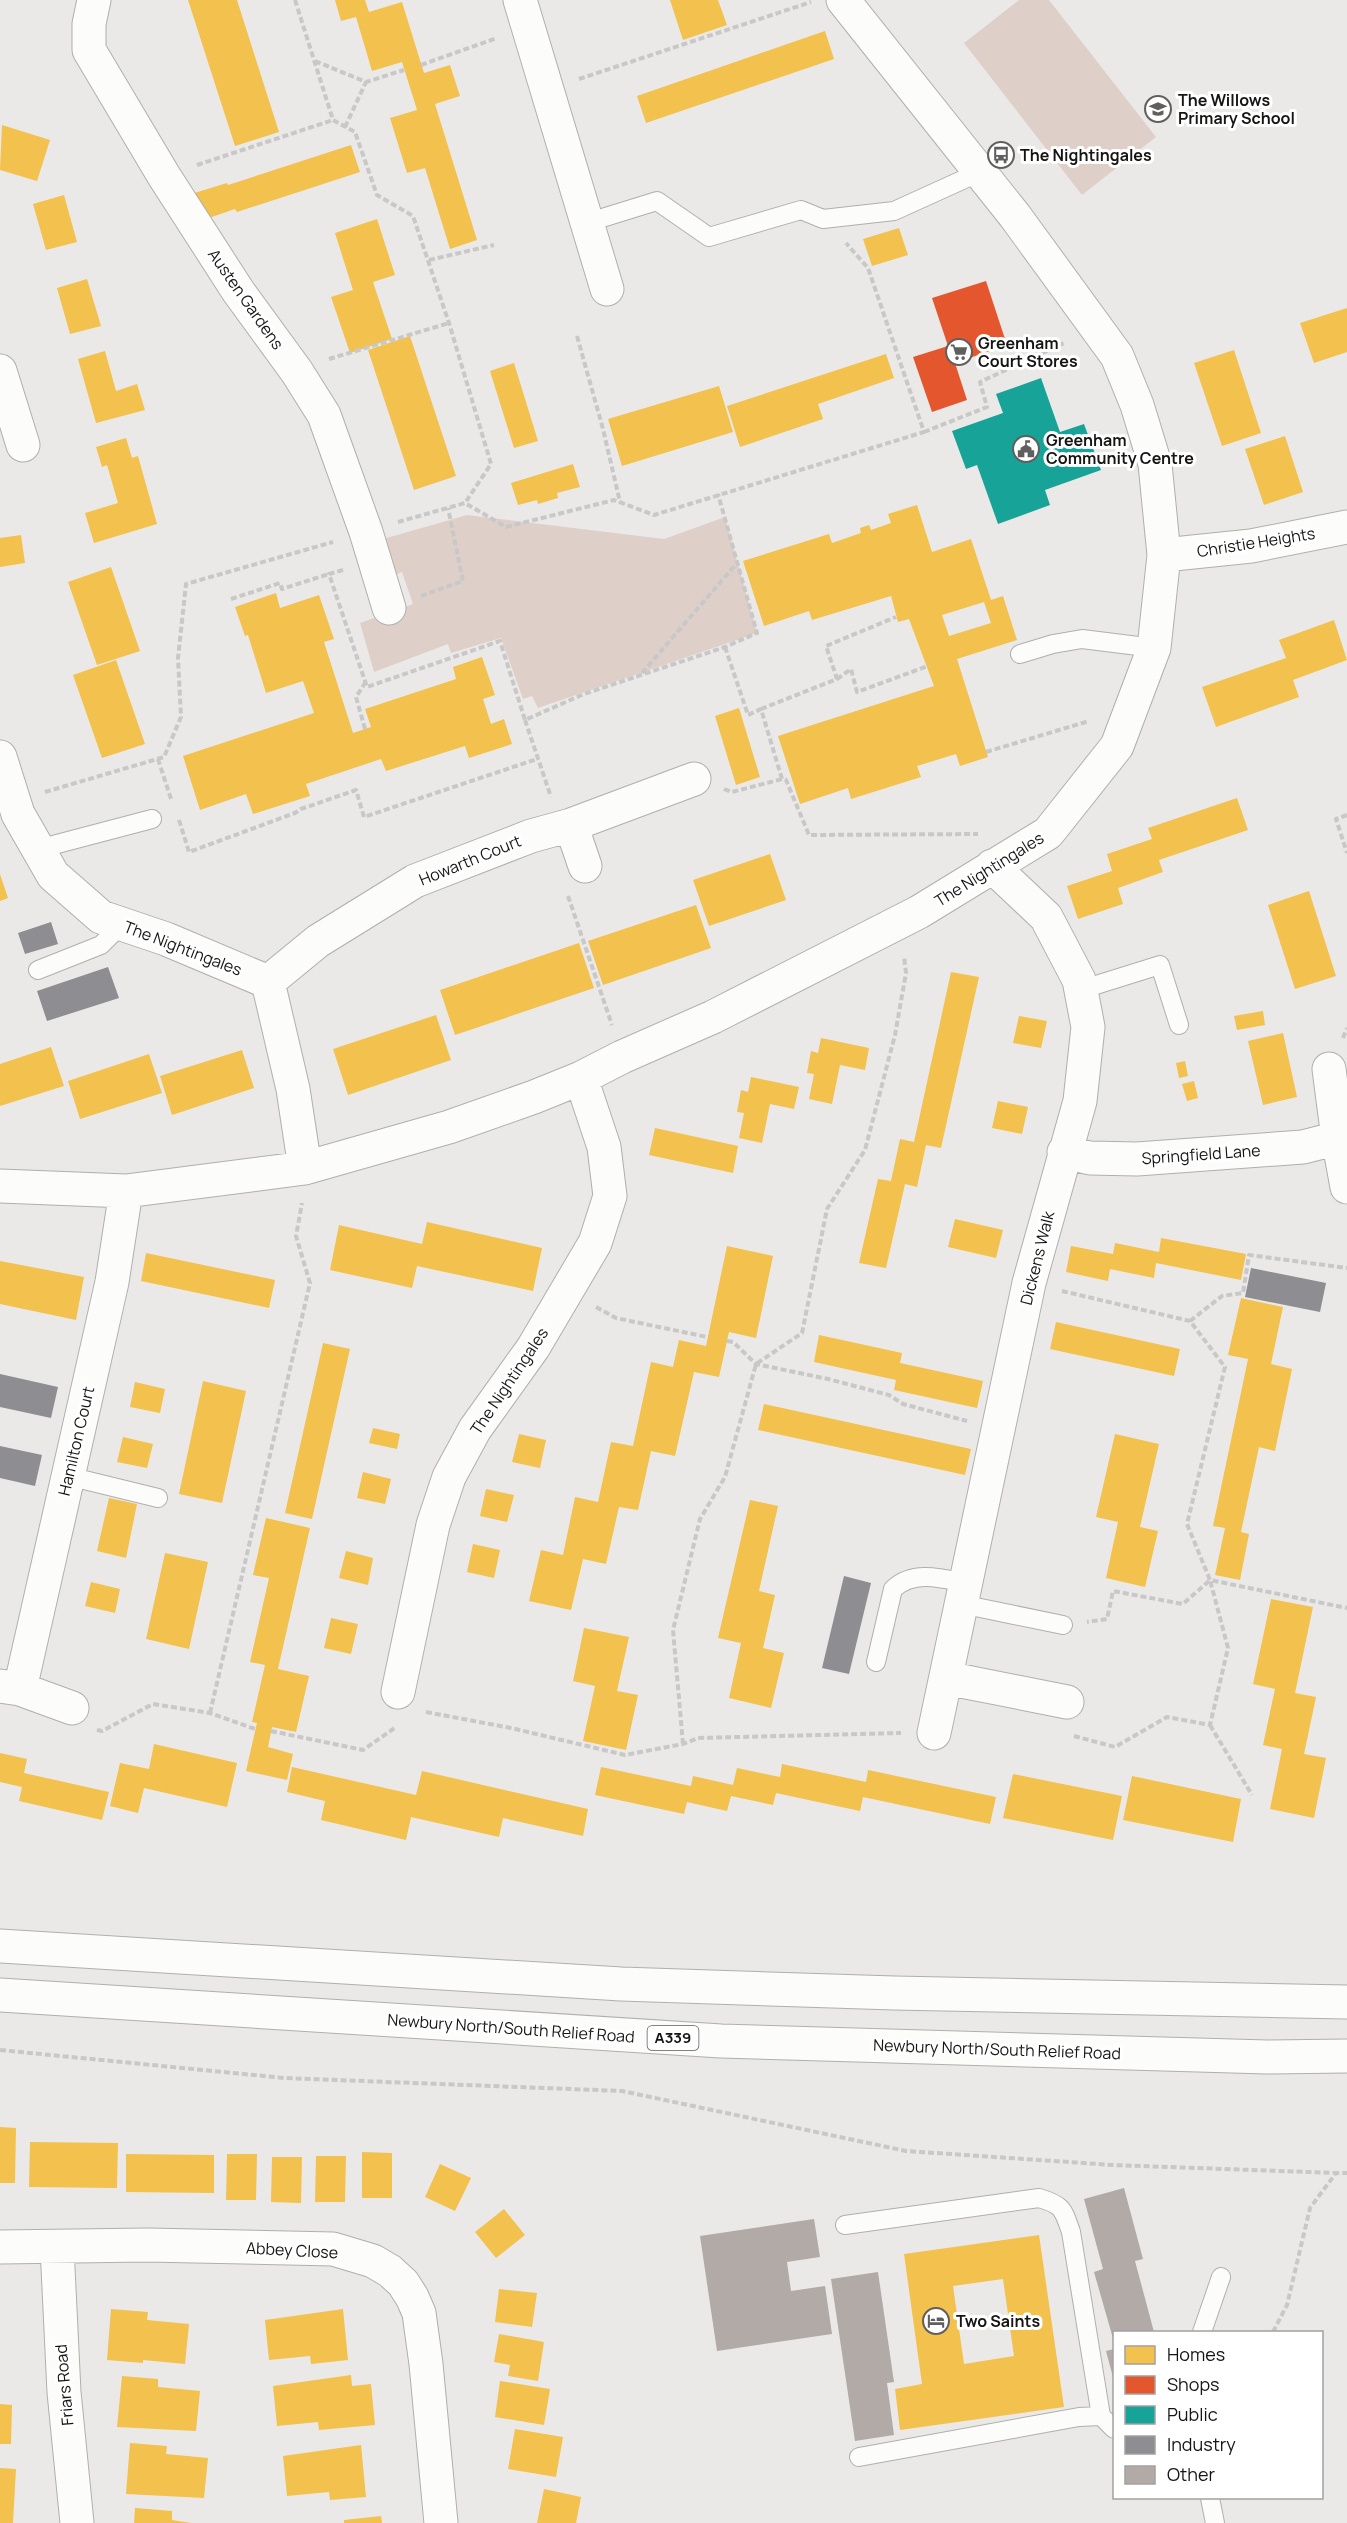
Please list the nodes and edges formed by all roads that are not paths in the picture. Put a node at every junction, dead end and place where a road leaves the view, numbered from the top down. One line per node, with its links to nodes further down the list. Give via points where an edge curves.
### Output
1 (94, 0): 11 (main road, Austen Gardens, via 89,50 238,291 324,415)
2 (843, 0): 4 (main road, The Nightingales)
3 (524, 14): 5 (main road)
4 (980, 172): 5 (lane, via 894,211 823,219 801,210 709,237 657,201); 10 (main road, The Nightingales, via 1117,356 1155,464)
5 (586, 223): 6 (main road)
6 (607, 289)
7 (0, 371): 8 (main road)
8 (23, 445)
9 (1347, 527): 10 (main road, Christie Heights, via 1251,546)
10 (1164, 555): 12 (main road, The Nightingales)
11 (390, 608)
12 (1154, 648): 13 (lane, via 1082,639); 19 (main road, The Nightingales, via 1117,746 1048,833)
13 (1020, 654)
14 (0, 757): 18 (main road, The Nightingales, via 12,802)
15 (694, 779): 17 (main road, Howarth Court)
16 (152, 819): 18 (lane)
17 (571, 825): 20 (main road); 23 (main road, Howarth Court, via 531,836 415,881 318,941)
18 (38, 849): 21 (main road, The Nightingales, via 53,875 101,917)
19 (992, 866): 24 (main road, Dickens Walk, via 1046,917 1079,980); 27 (main road, The Nightingales, via 900,922 713,1017)
20 (575, 877)
21 (122, 924): 22 (lane, via 101,945); 23 (main road, The Nightingales)
22 (38, 970)
23 (268, 982): 30 (main road, via 293,1089)
24 (1080, 990): 25 (lane, via 1160,965); 29 (main road, Dickens Walk, via 1088,1027 1080,1101)
25 (1179, 1025)
26 (1329, 1069): 28 (main road)
27 (581, 1078): 30 (main road, The Nightingales, via 449,1127); 41 (main road, The Nightingales, via 604,1147 610,1196 595,1243 533,1348 475,1429 449,1477 433,1524)
28 (1338, 1138): 29 (main road, Springfield Lane, via 1303,1147 1137,1159 1090,1158); 32 (main road)
29 (1064, 1152): 36 (main road, Dickens Walk, via 1029,1283)
30 (305, 1168): 33 (main road, The Nightingales)
31 (0, 1186): 33 (main road, The Nightingales)
32 (1347, 1187)
33 (126, 1191): 34 (main road, Hamilton Court, via 112,1282)
34 (68, 1476): 35 (lane); 40 (main road, Hamilton Court)
35 (158, 1498)
36 (963, 1594): 37 (lane); 38 (lane, via 934,1577 900,1582 893,1589); 39 (main road, Dickens Walk)
37 (1063, 1625)
38 (876, 1662)
39 (946, 1678): 42 (main road); 44 (main road, Dickens Walk)
40 (10, 1687): 43 (main road, Hamilton Court)
41 (410, 1702)
42 (1067, 1702)
43 (72, 1708)
44 (934, 1733)
45 (0, 1947): 47 (main road, via 621,1984)
46 (0, 1995): 48 (main road, Newbury North/South Relief Road / A339, via 721,2041)
47 (1347, 2002)
48 (1347, 2056)
49 (845, 2225): 54 (lane, via 1039,2198 1063,2208 1071,2232)
50 (0, 2247): 51 (main road, Abbey Close)
51 (57, 2247): 58 (main road, Friars Road); 59 (main road, Abbey Close, via 333,2249 373,2261 390,2271 403,2283 419,2313)
52 (1221, 2277): 53 (lane)
53 (1202, 2331)
54 (1101, 2416): 55 (lane); 56 (lane)
55 (1113, 2428)
56 (859, 2457)
57 (1210, 2499): 60 (lane)
58 (77, 2523)
59 (441, 2523)
60 (1215, 2523)

